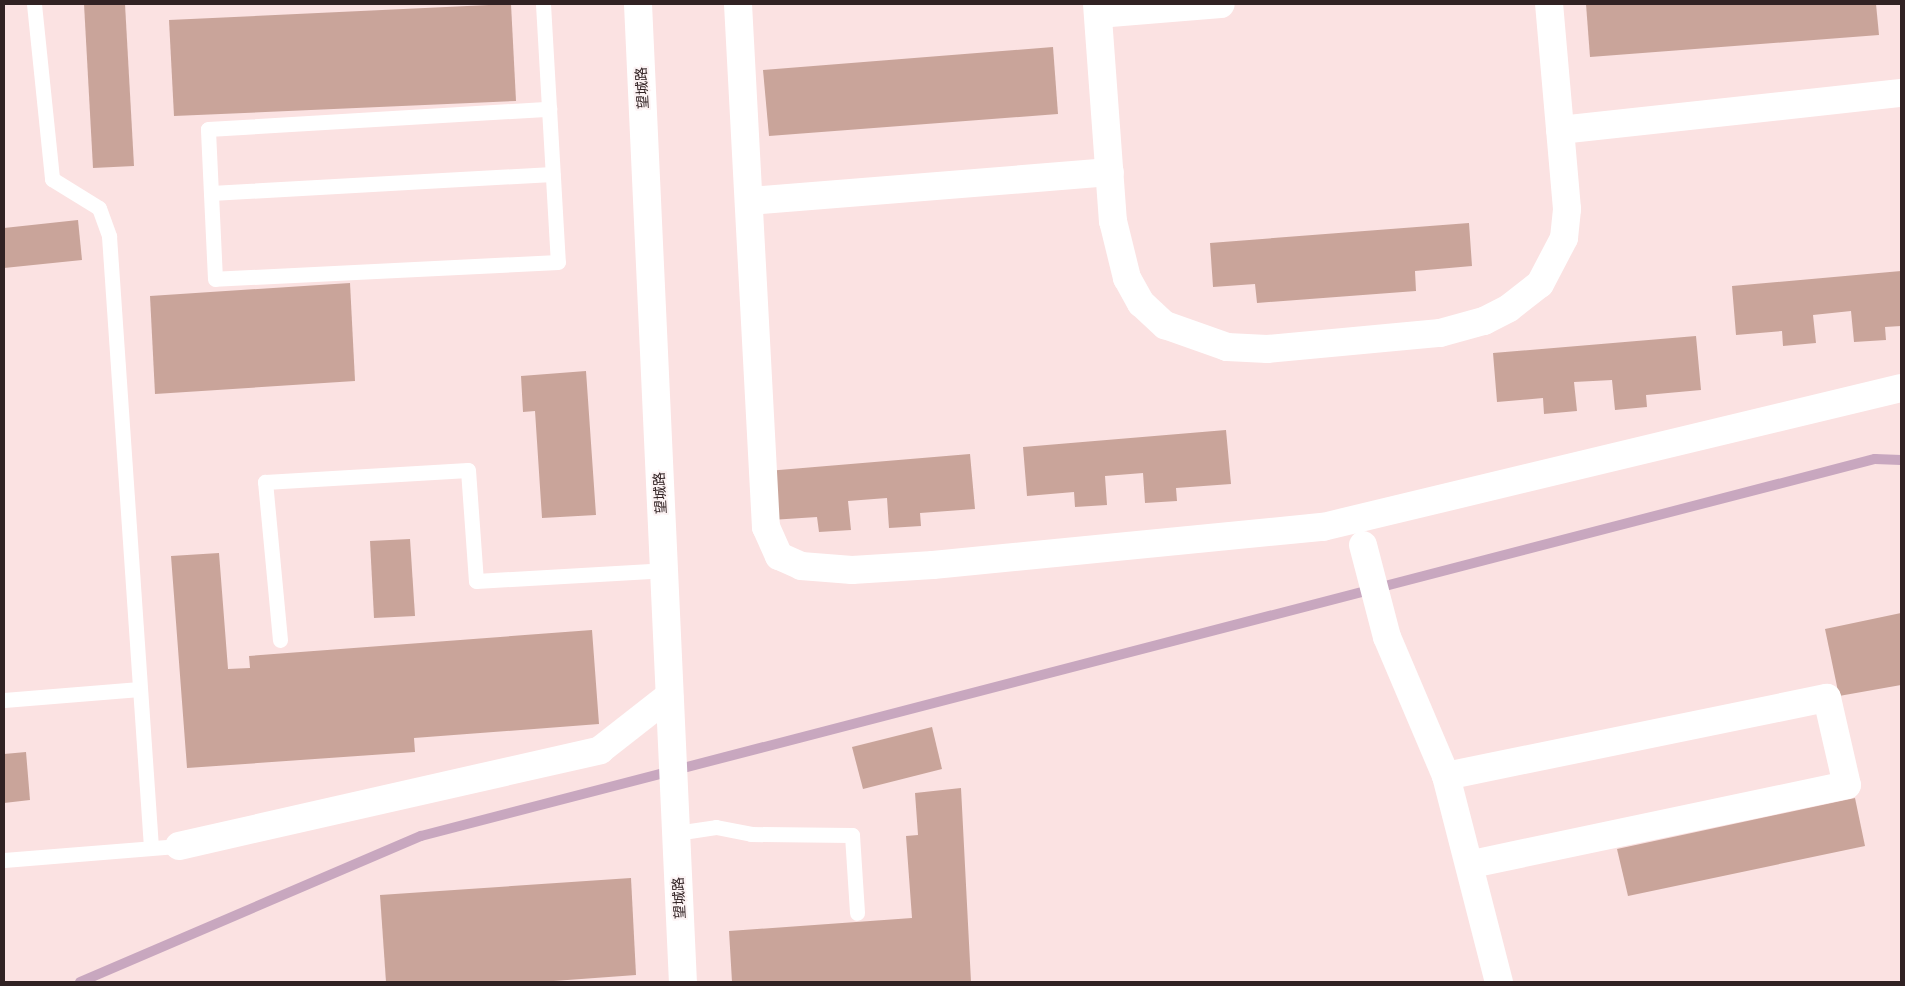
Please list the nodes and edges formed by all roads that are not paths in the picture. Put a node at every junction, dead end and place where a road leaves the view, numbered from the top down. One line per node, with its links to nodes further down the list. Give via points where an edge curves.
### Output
1 (34, 4): 19 (lane, via 52,180 99,208 109,236)
2 (543, 4): 9 (lane)
3 (638, 4): 17 (street, 望城路)
4 (738, 4): 14 (street)
5 (1221, 4): 7 (street)
6 (1549, 4): 10 (street)
7 (1098, 9): 11 (street)
8 (1901, 93): 10 (street)
9 (549, 109): 12 (lane); 13 (lane, via 208,129)
10 (1560, 130): 11 (street, via 1567,209 1564,238 1540,284 1509,308 1484,321 1440,333 1267,349 1228,347 1165,326 1141,302 1127,278 1113,221)
11 (1110, 172): 14 (street)
12 (552, 174): 13 (lane); 13 (lane, via 558,262 215,279)
13 (211, 193)
14 (750, 201): 16 (street, via 766,528 779,556 802,566 852,570 1323,527)
15 (1901, 388): 16 (street)
16 (1359, 533): 22 (street, via 1387,636)
17 (664, 570): 18 (lane, via 476,581 468,470 265,482); 20 (street, 望城路)
18 (280, 640)
19 (140, 689): 21 (lane); 25 (lane)
20 (669, 696): 23 (street, 望城路); 24 (street, via 600,750)
21 (4, 700)
22 (1446, 776): 27 (street); 27 (street, via 1827,698 1847,784)
23 (676, 831): 28 (lane, via 716,827 751,834 852,835); 29 (street, 望城路)
24 (179, 846): 25 (lane)
25 (151, 847): 26 (lane)
26 (4, 860)
27 (1469, 865): 30 (street)
28 (857, 913)
29 (683, 982)
30 (1499, 982)

